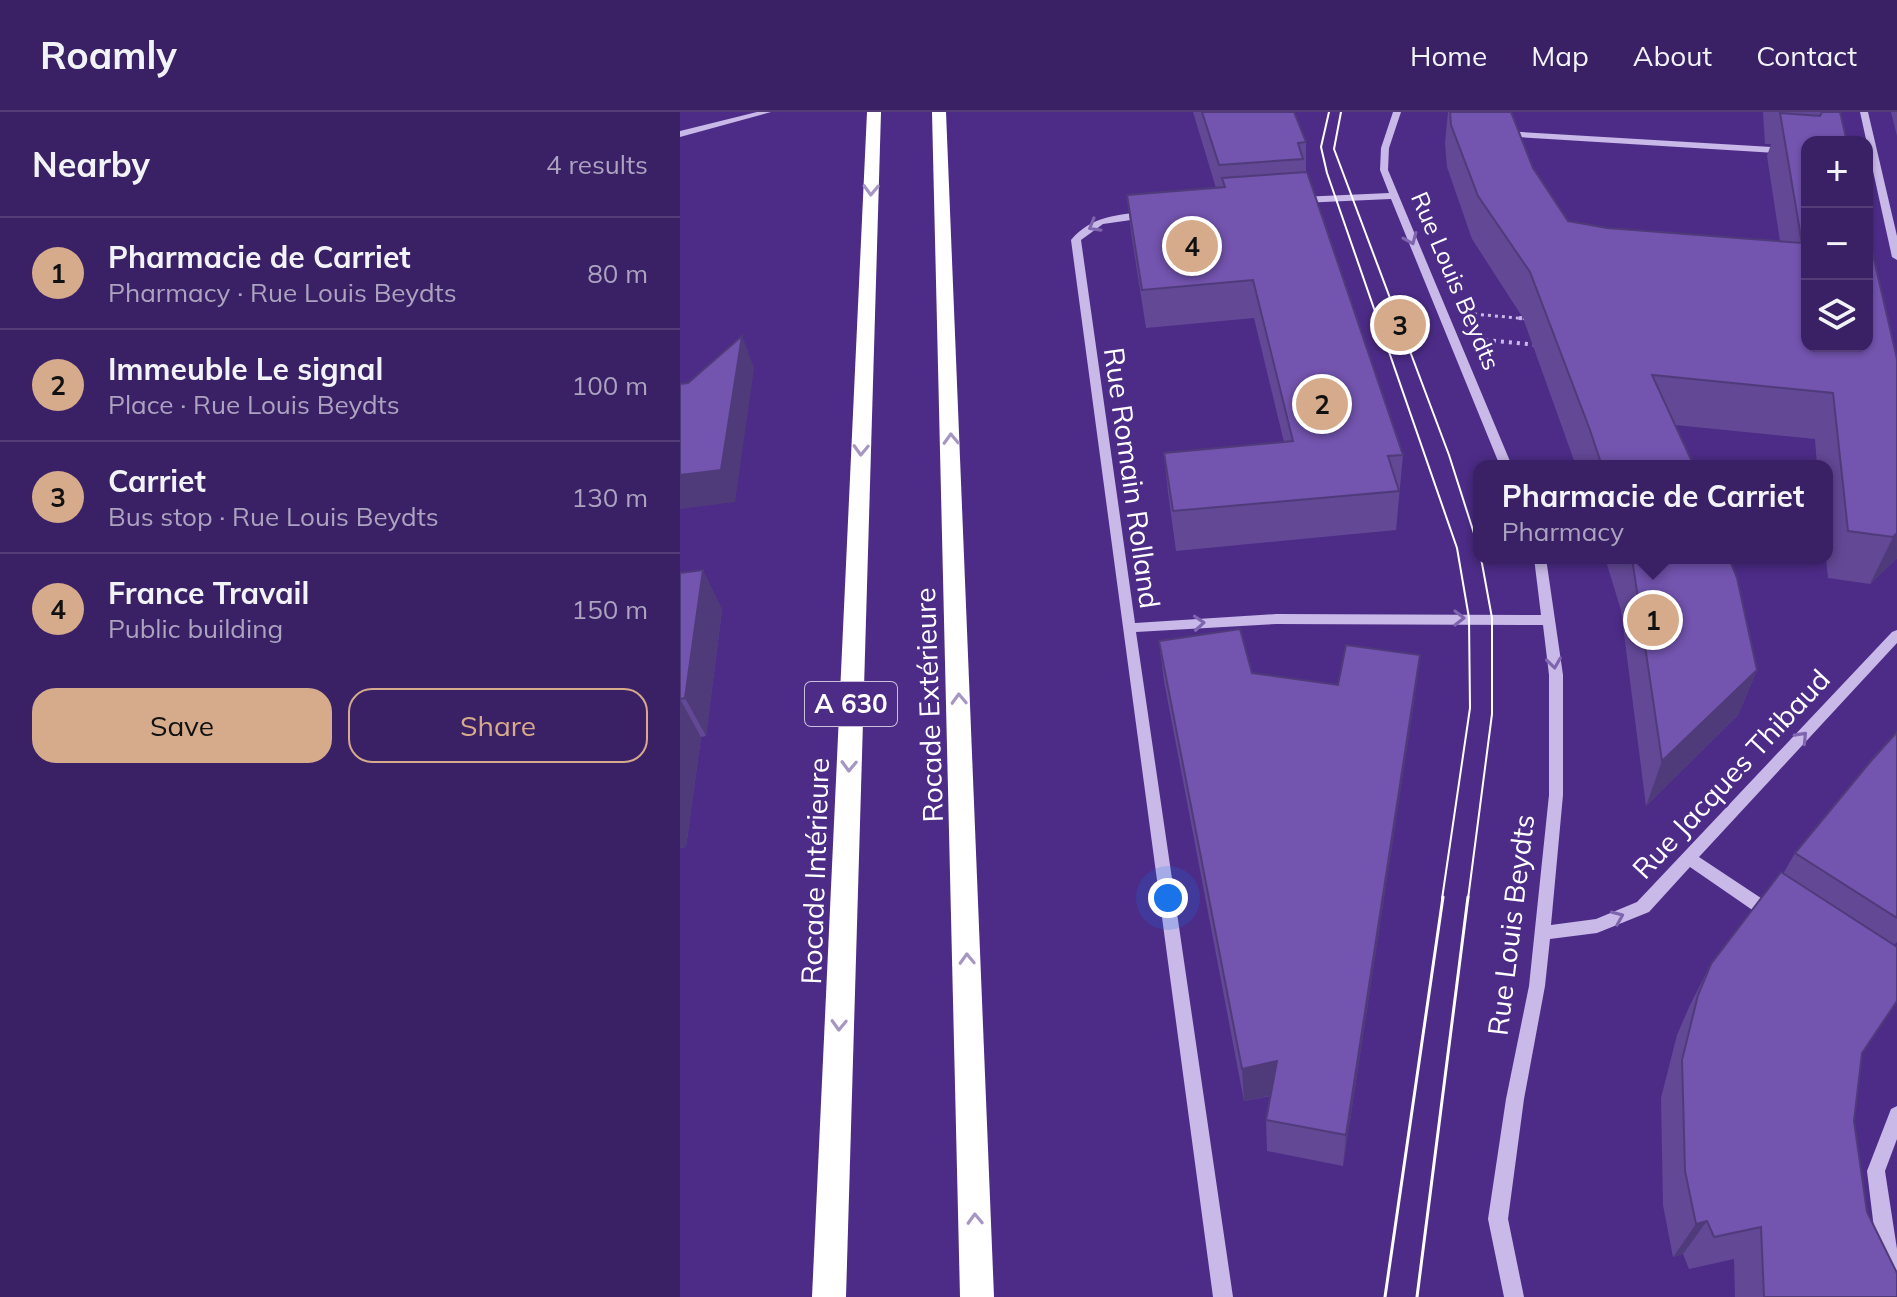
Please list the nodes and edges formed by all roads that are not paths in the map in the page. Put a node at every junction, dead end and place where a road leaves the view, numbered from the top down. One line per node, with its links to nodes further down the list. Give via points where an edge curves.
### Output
1 (767, 112): 6 (street)
2 (874, 112): 25 (highway, Rocade Intérieure / A 630, one-way to 25)
3 (939, 112): 26 (highway, Rocade Extérieure, one-way to 3)
4 (1397, 112): 11 (street, Rue Louis Beydts, via 1385,148 1384,170)
5 (1864, 112): 8 (street)
6 (680, 134)
7 (1497, 134): 9 (street)
8 (1867, 136)
9 (1801, 152)
10 (1873, 167): 14 (street)
11 (1392, 196): 12 (street); 15 (street, Rue Louis Beydts, one-way to 15)
12 (1287, 202)
13 (1164, 213): 18 (street, Rue Romain Rolland, one-way to 18, via 1112,217 1095,223 1076,240)
14 (1897, 257)
15 (1504, 460)
16 (1541, 564): 17 (street, Rue Louis Beydts)
17 (1548, 620): 18 (street, Rue Romain Rolland, one-way to 17, via 1276,619); 22 (street, Rue Louis Beydts, one-way to 22, via 1556,675 1556,795)
18 (1129, 628): 27 (street)
19 (1897, 635): 20 (street, Rue Jacques Thibaud, one-way to 19)
20 (1688, 858): 21 (street); 22 (street, Rue Jacques Thibaud, one-way to 20, via 1597,926 1643,907)
21 (1780, 919)
22 (1542, 933): 28 (street, Rue Louis Beydts, via 1498,1219)
23 (1897, 1115): 24 (street, via 1876,1171 1886,1245)
24 (1897, 1280)
25 (829, 1297)
26 (977, 1297)
27 (1223, 1297)
28 (1514, 1297)

